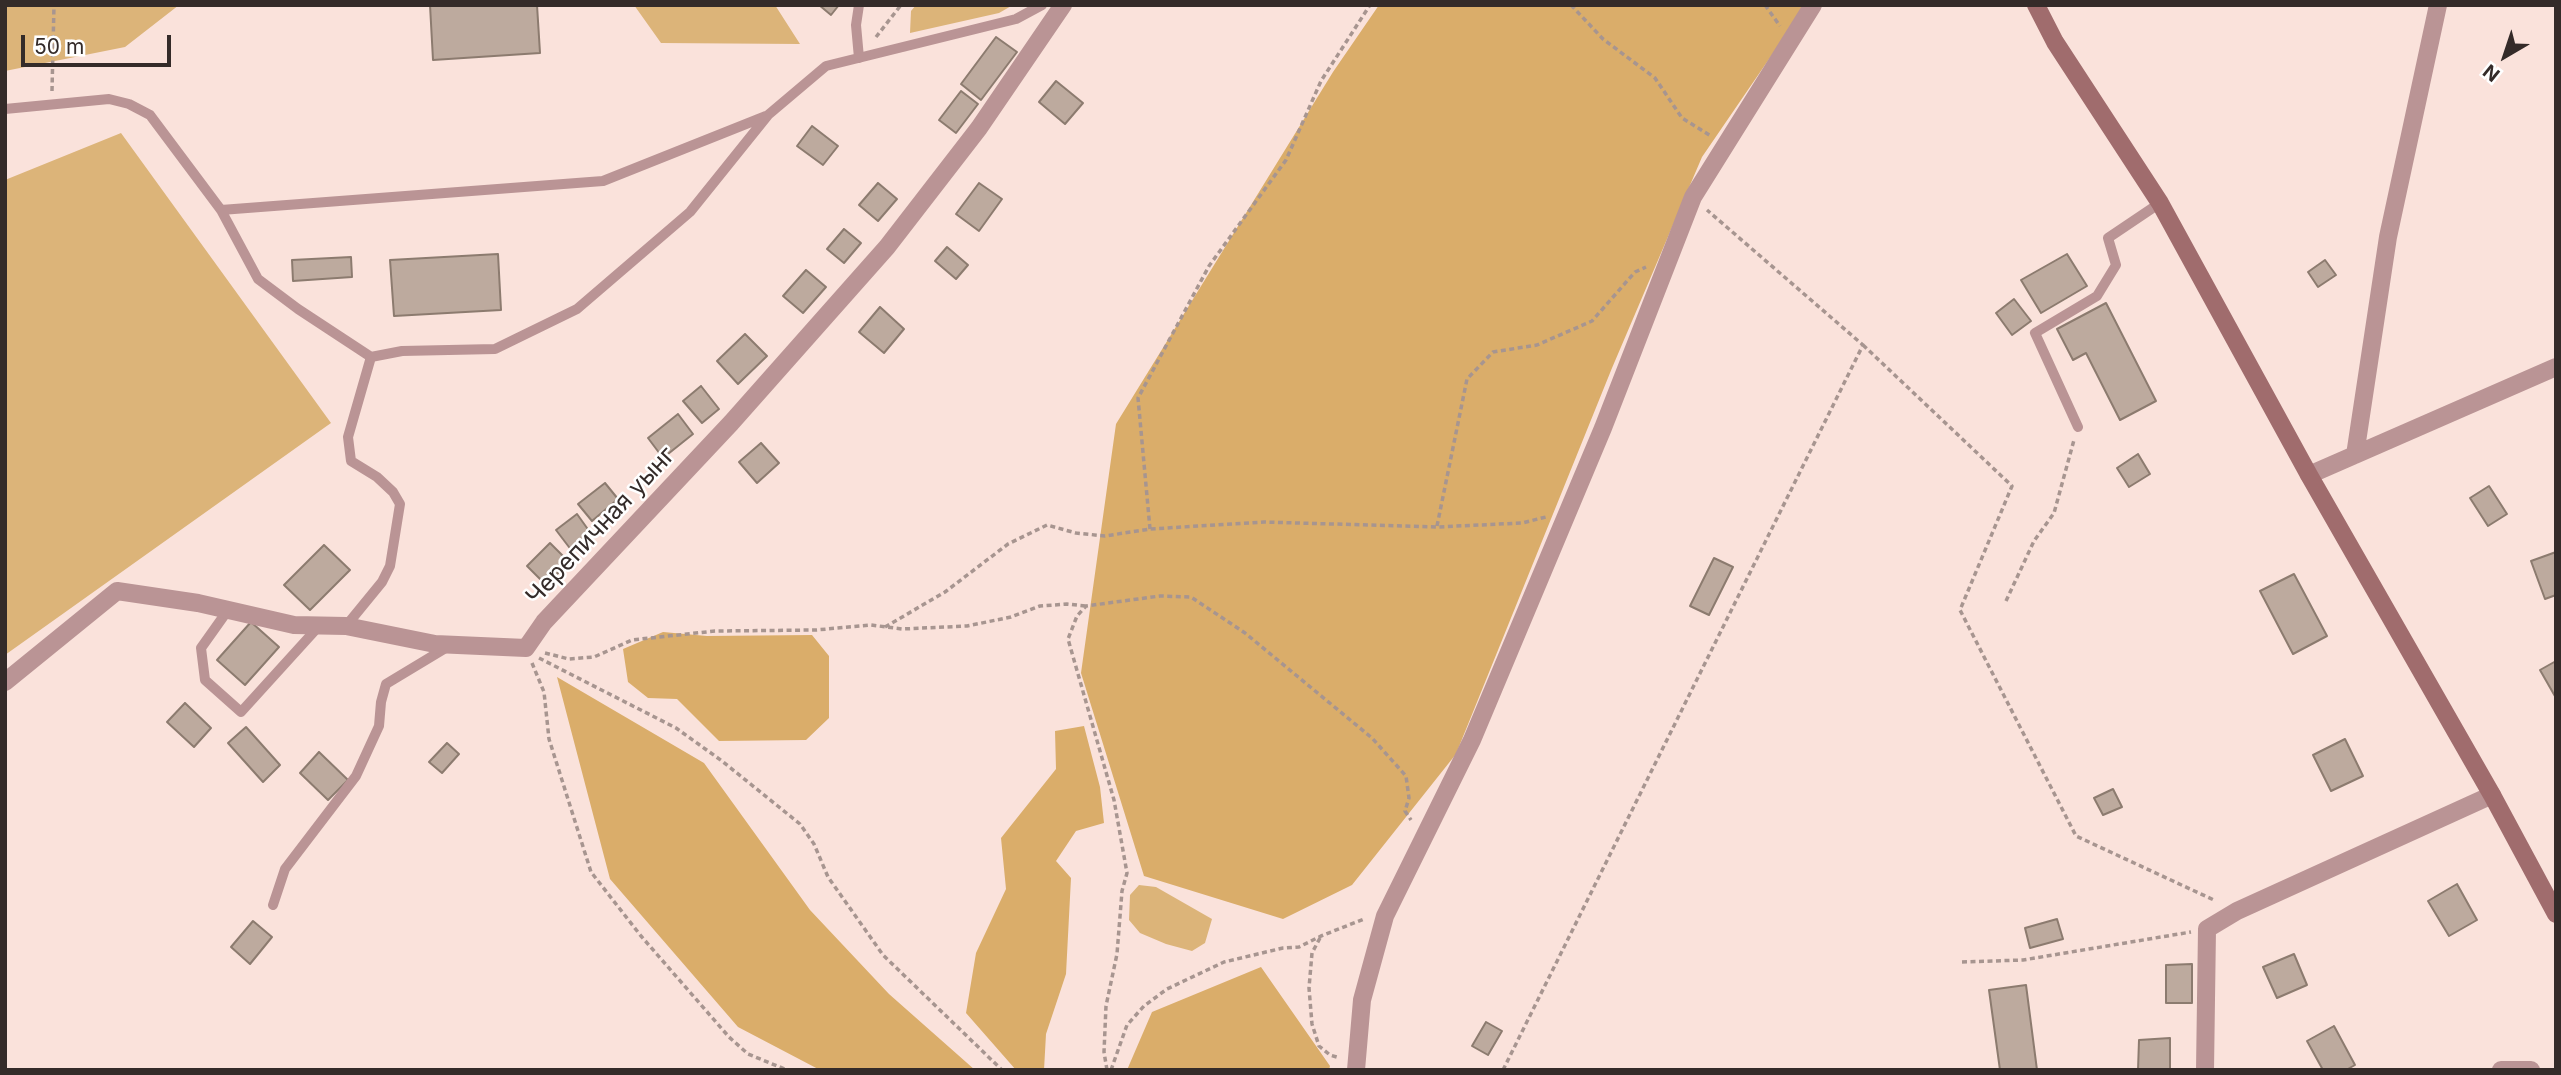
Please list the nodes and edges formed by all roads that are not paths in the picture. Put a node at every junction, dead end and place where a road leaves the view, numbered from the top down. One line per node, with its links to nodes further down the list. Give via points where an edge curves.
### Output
1 (859, 5): 7 (lane)
2 (1042, 5): 7 (lane, via 1016,19)
3 (1063, 5): 20 (street, Черепичная уынг, via 979,128 887,247 731,423 544,622 526,648)
4 (1813, 5): 25 (street, via 1693,197 1603,428 1472,740 1385,916 1362,1000)
5 (2036, 5): 10 (main road, via 2055,42)
6 (2438, 5): 15 (street, via 2388,237)
7 (859, 58): 9 (lane, via 826,66)
8 (5, 109): 11 (lane, via 108,99 129,104 150,115)
9 (768, 115): 11 (lane, via 603,181); 12 (lane, via 690,212 578,309 495,349 402,351)
10 (2160, 203): 14 (lane, via 2108,238 2116,265 2097,296 2035,333); 16 (main road)
11 (221, 210): 12 (lane, via 258,279)
12 (371, 357): 19 (lane, via 348,437 351,461 376,477 400,504 390,566)
13 (2556, 367): 15 (street)
14 (2078, 427)
15 (2355, 455): 16 (street)
16 (2309, 475): 22 (main road)
17 (228, 610): 18 (street, via 294,625); 18 (lane, via 201,648 205,680 241,712); 21 (street, via 117,591)
18 (320, 625): 19 (street)
19 (346, 626): 20 (street)
20 (452, 645): 23 (lane, via 386,684 379,726 356,776 285,869)
21 (5, 682)
22 (2492, 795): 24 (main road); 26 (street, via 2237,911 2207,929)
23 (273, 905)
24 (2556, 914)
25 (1356, 1066)
26 (2205, 1070)
27 (2501, 1070): 28 (street)
28 (2531, 1070)

